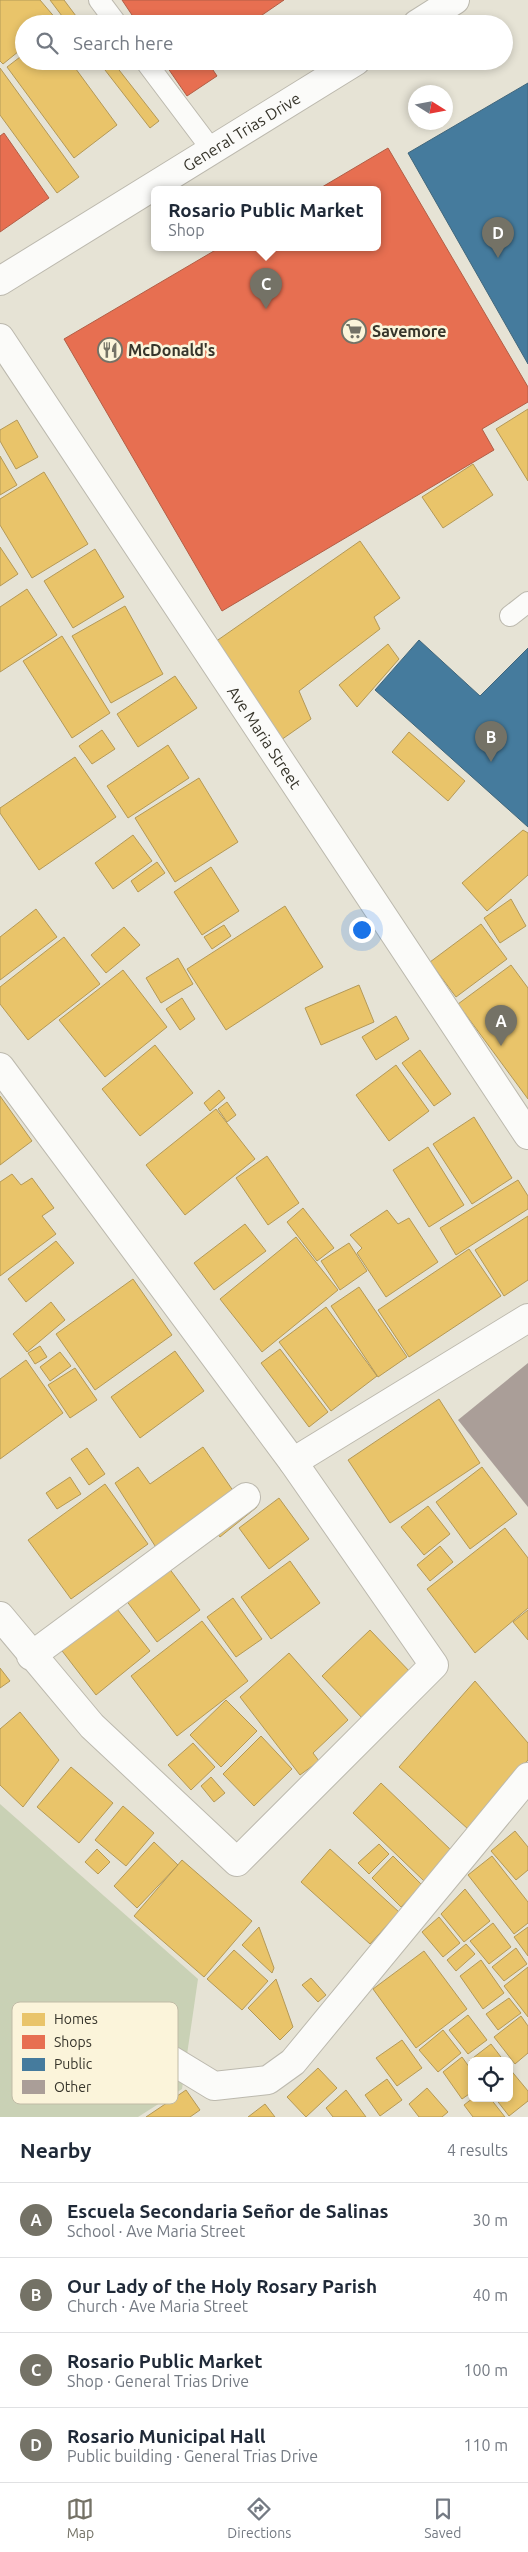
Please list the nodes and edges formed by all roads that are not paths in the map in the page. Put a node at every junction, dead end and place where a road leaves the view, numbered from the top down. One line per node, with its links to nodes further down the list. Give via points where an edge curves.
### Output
1 (99, 0): 3 (lane)
2 (455, 0): 4 (street)
3 (110, 15)
4 (431, 15)
5 (152, 70): 7 (lane)
6 (341, 70): 7 (street, General Trias Drive)
7 (212, 150): 8 (street, General Trias Drive)
8 (154, 186)
9 (151, 188): 10 (street, General Trias Drive)
10 (0, 281)
11 (0, 338): 15 (street, Ave Maria Street)
12 (528, 602): 13 (lane)
13 (510, 616)
14 (0, 1067): 17 (street)
15 (528, 1135)
16 (528, 1318): 17 (street)
17 (293, 1462): 20 (street, via 434,1665 237,1862 92,1726)
18 (246, 1497): 20 (street)
19 (0, 1616): 20 (street)
20 (31, 1656)
21 (528, 1777): 22 (street, via 293,2062 268,2080 214,2086)
22 (178, 2064)

